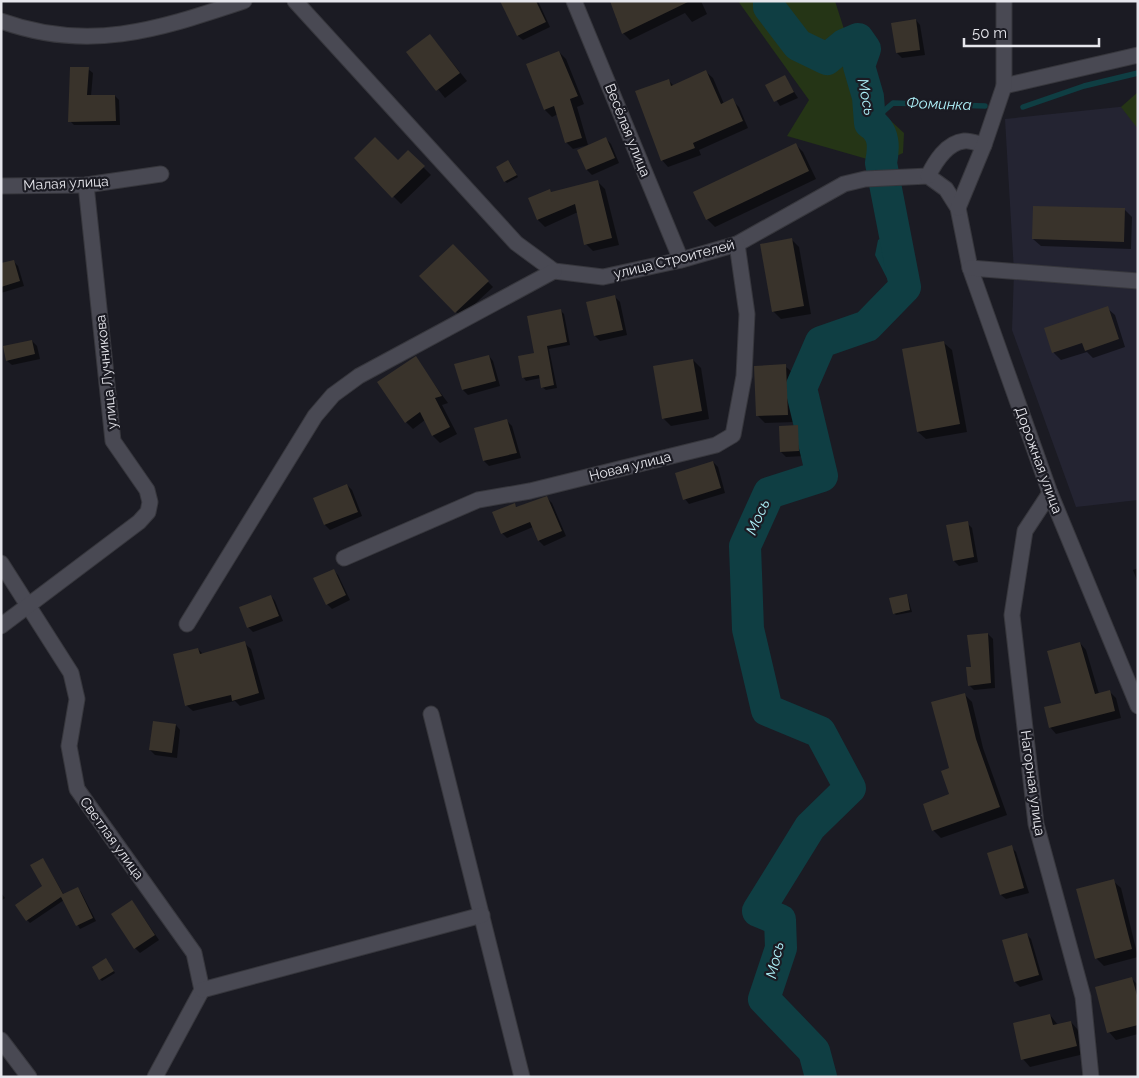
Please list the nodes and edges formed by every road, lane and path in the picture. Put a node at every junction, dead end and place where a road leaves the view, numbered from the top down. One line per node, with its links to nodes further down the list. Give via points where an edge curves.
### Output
1 (244, 1): 5 (street, via 131,34 75,37)
2 (295, 1): 17 (street, via 516,243)
3 (574, 1): 15 (street, Весёлая улица)
4 (1004, 1): 7 (street)
5 (1, 21)
6 (1138, 55): 7 (street)
7 (1004, 86): 8 (street)
8 (984, 145): 10 (street, via 964,141 947,149); 13 (street)
9 (160, 174): 11 (street, Малая улица)
10 (928, 176): 13 (street, via 946,189); 14 (street, улица Строителей, via 865,179 844,184)
11 (86, 185): 12 (street, Малая улица); 22 (street, улица Лучникова, via 113,442 147,490 150,502 148,512 139,522)
12 (1, 186)
13 (958, 208): 16 (street, Дорожная улица)
14 (737, 244): 15 (street, улица Строителей); 20 (street, Новая улица, via 747,314 744,376 733,435 716,445 530,491 478,500)
15 (681, 260): 17 (street, улица Строителей, via 603,276)
16 (970, 268): 18 (street); 19 (street, Дорожная улица)
17 (554, 271): 23 (street, via 359,376 333,395 315,416)
18 (1138, 281)
19 (1050, 493): 25 (street, Дорожная улица); 33 (street, Нагорная улица, via 1025,531 1012,614 1036,824 1083,997)
20 (344, 558)
21 (1, 563): 22 (street, Светлая улица)
22 (28, 606): 24 (street, улица Лучникова); 28 (street, Светлая улица, via 71,673 77,699 69,746 77,789 194,952)
23 (187, 624)
24 (1, 626)
25 (1138, 706)
26 (431, 714): 27 (street)
27 (482, 915): 28 (street); 32 (street)
28 (202, 990): 31 (street)
29 (1, 1040): 30 (street)
30 (29, 1077)
31 (155, 1077)
32 (522, 1077)
33 (1091, 1077)

